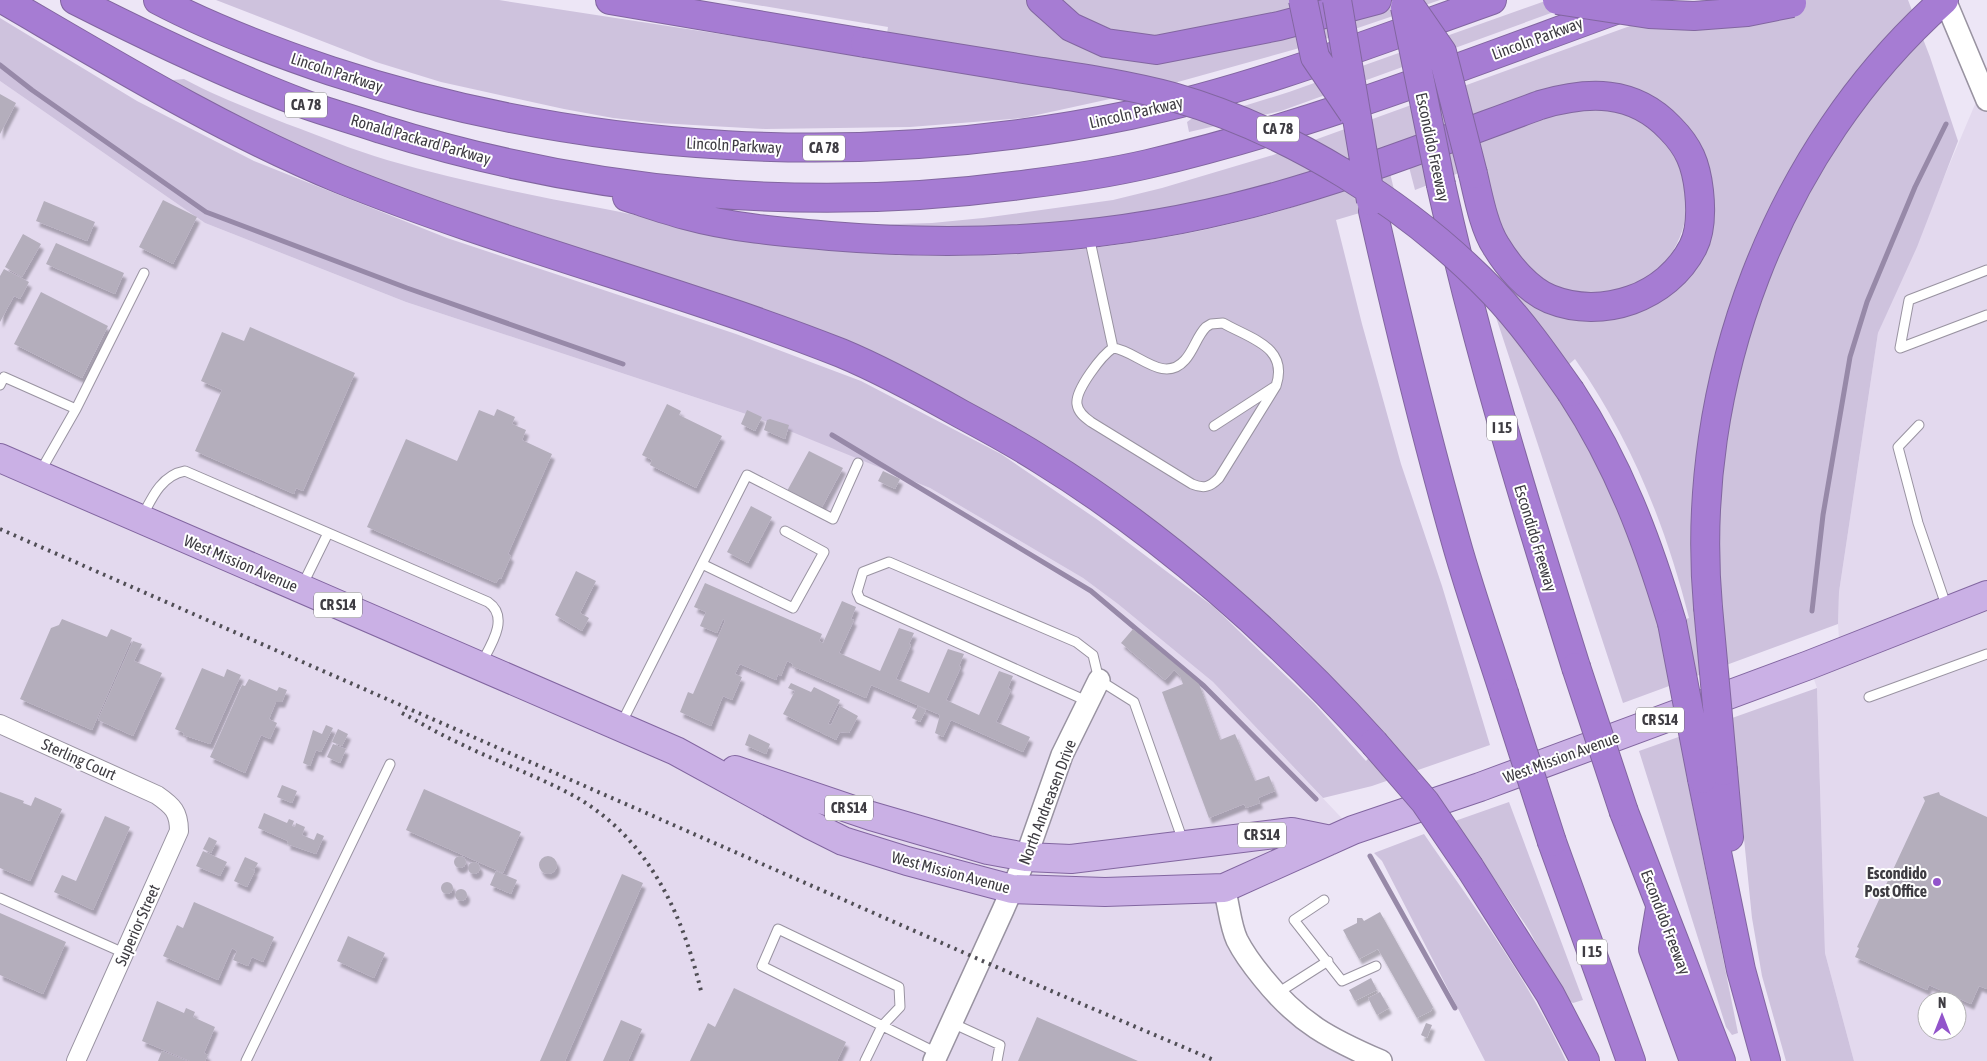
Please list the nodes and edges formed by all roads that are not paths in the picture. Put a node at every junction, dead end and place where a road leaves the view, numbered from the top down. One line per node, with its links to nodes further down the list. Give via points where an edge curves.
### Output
1 (4, 0): 64 (highway, bridge, via 229,129 336,177 440,217 747,317 844,354 895,378 1045,461 1198,574 1288,653 1374,742 1425,802 1470,868 1521,945)
2 (75, 0): 18 (highway, Ronald Packard Parkway / CA 78, via 190,57 307,105 426,143)
3 (158, 0): 10 (highway, Lincoln Parkway / CA 78, via 273,52 373,85 470,110 552,126 691,143 852,148 1014,136 1134,114 1285,73)
4 (610, 0): 48 (highway, bridge, via 1102,82 1173,97 1230,116 1308,153 1365,186 1424,228 1494,292 1544,353 1597,431 1644,538 1672,623)
5 (1041, 0): 8 (highway, via 1071,27 1106,43 1156,50 1279,26)
6 (1302, 0): 17 (highway, bridge, via 1315,57)
7 (1338, 0): 17 (highway, I 15, bridge)
8 (1377, 0)
9 (1405, 0): 19 (highway, bridge, via 1442,52 1472,174 1495,245 1520,277 1549,298 1579,306 1610,306 1644,296 1675,274 1694,246 1701,211 1697,173 1685,144 1662,119 1641,105 1607,95 1570,96 1540,105 1296,191 1152,224); 57 (highway, Escondido Freeway / I 15, bridge, via 1441,185 1474,326 1510,457 1624,812)
10 (1492, 0)
11 (1557, 0): 13 (highway, bridge, via 1649,14 1694,16 1747,12)
12 (1642, 0): 18 (highway, Lincoln Parkway / CA 78, via 1299,123 1143,166 1073,178 899,198 803,199 686,192)
13 (1807, 0)
14 (1945, 0): 15 (street); 48 (highway, bridge, via 1892,54 1839,118 1779,221 1735,335 1721,389 1709,462 1705,525)
15 (1982, 74): 16 (street)
16 (1987, 100)
17 (1358, 119): 71 (highway, I 15, bridge, via 1373,211 1407,360 1451,524 1552,842)
18 (549, 173): 19 (highway, via 687,216 779,232 876,240 976,242)
19 (1088, 233): 23 (lane)
20 (1987, 270): 22 (lane, via 1909,300 1900,348)
21 (144, 272): 26 (lane)
22 (1987, 315)
23 (1113, 348): 25 (lane, via 1127,351 1154,367 1173,367 1184,362 1206,327 1223,323 1271,350 1278,358 1280,367); 25 (lane, via 1104,355 1079,392 1079,410 1091,422 1198,486 1212,485 1219,478)
24 (0, 385): 26 (lane, via 4,377)
25 (1276, 386): 27 (lane)
26 (76, 409): 31 (lane)
27 (1214, 426)
28 (1919, 426): 38 (lane, via 1898,447 1918,523)
29 (0, 458): 31 (main road, West Mission Avenue / CR S14)
30 (858, 463): 35 (lane, via 833,519 747,475)
31 (38, 476): 32 (main road, West Mission Avenue / CR S14)
32 (141, 520): 34 (lane, via 156,490 174,473 186,471); 36 (main road, West Mission Avenue / CR S14)
33 (785, 530): 35 (lane, via 824,552 793,608)
34 (328, 533): 36 (lane); 40 (lane, via 495,607 500,618)
35 (702, 564): 45 (lane)
36 (301, 589): 40 (main road, West Mission Avenue / CR S14)
37 (1987, 595): 38 (main road, West Mission Avenue / CR S14)
38 (1948, 610): 50 (main road, West Mission Avenue / CR S14, via 1809,665)
39 (1987, 654): 42 (lane)
40 (480, 666): 45 (main road, West Mission Avenue / CR S14)
41 (1099, 680): 43 (street, North Andreasen Drive); 43 (lane, via 1093,655 1076,642 889,562 863,572 857,592 860,599); 51 (lane, via 1134,702)
42 (1869, 697)
43 (1089, 702): 52 (street, North Andreasen Drive, via 1062,755)
44 (0, 724): 49 (street, Sterling Court)
45 (620, 727): 46 (main road, West Mission Avenue / CR S14)
46 (676, 751): 52 (main road, West Mission Avenue / CR S14, via 871,816 988,850); 54 (main road, West Mission Avenue / CR S14, via 843,841)
47 (390, 764): 67 (lane)
48 (1713, 775): 74 (highway, via 1741,970)
49 (157, 794): 58 (street, Superior Street, via 173,806 179,816 179,831)
50 (1330, 840): 51 (main road, West Mission Avenue / CR S14, via 1292,832); 53 (main road, West Mission Avenue / CR S14)
51 (1184, 845): 52 (main road, West Mission Avenue / CR S14, via 1071,859)
52 (1026, 857): 54 (street, North Andreasen Drive)
53 (1224, 888): 54 (main road, West Mission Avenue / CR S14, via 1105,892); 61 (street, via 1237,940)
54 (1012, 890): 62 (street, North Andreasen Drive)
55 (0, 898): 58 (lane)
56 (1324, 900): 59 (lane, via 1294,920)
57 (1660, 908): 72 (highway, via 1654,949); 73 (highway, Escondido Freeway / I 15)
58 (124, 954): 66 (street, Superior Street)
59 (1328, 961): 60 (lane, via 1342,981); 61 (lane)
60 (1376, 966)
61 (1276, 994): 70 (street, via 1299,1018)
62 (952, 1023): 65 (street, North Andreasen Drive); 69 (lane, via 1000,1045)
63 (882, 1026): 63 (lane, via 762,966 778,929 899,987 900,1007); 65 (lane); 68 (lane)
64 (1581, 1052)
65 (935, 1057)
66 (76, 1061)
67 (246, 1061)
68 (865, 1061)
69 (997, 1061)
70 (1381, 1061)
71 (1631, 1061)
72 (1694, 1061)
73 (1722, 1061)
74 (1766, 1061)

